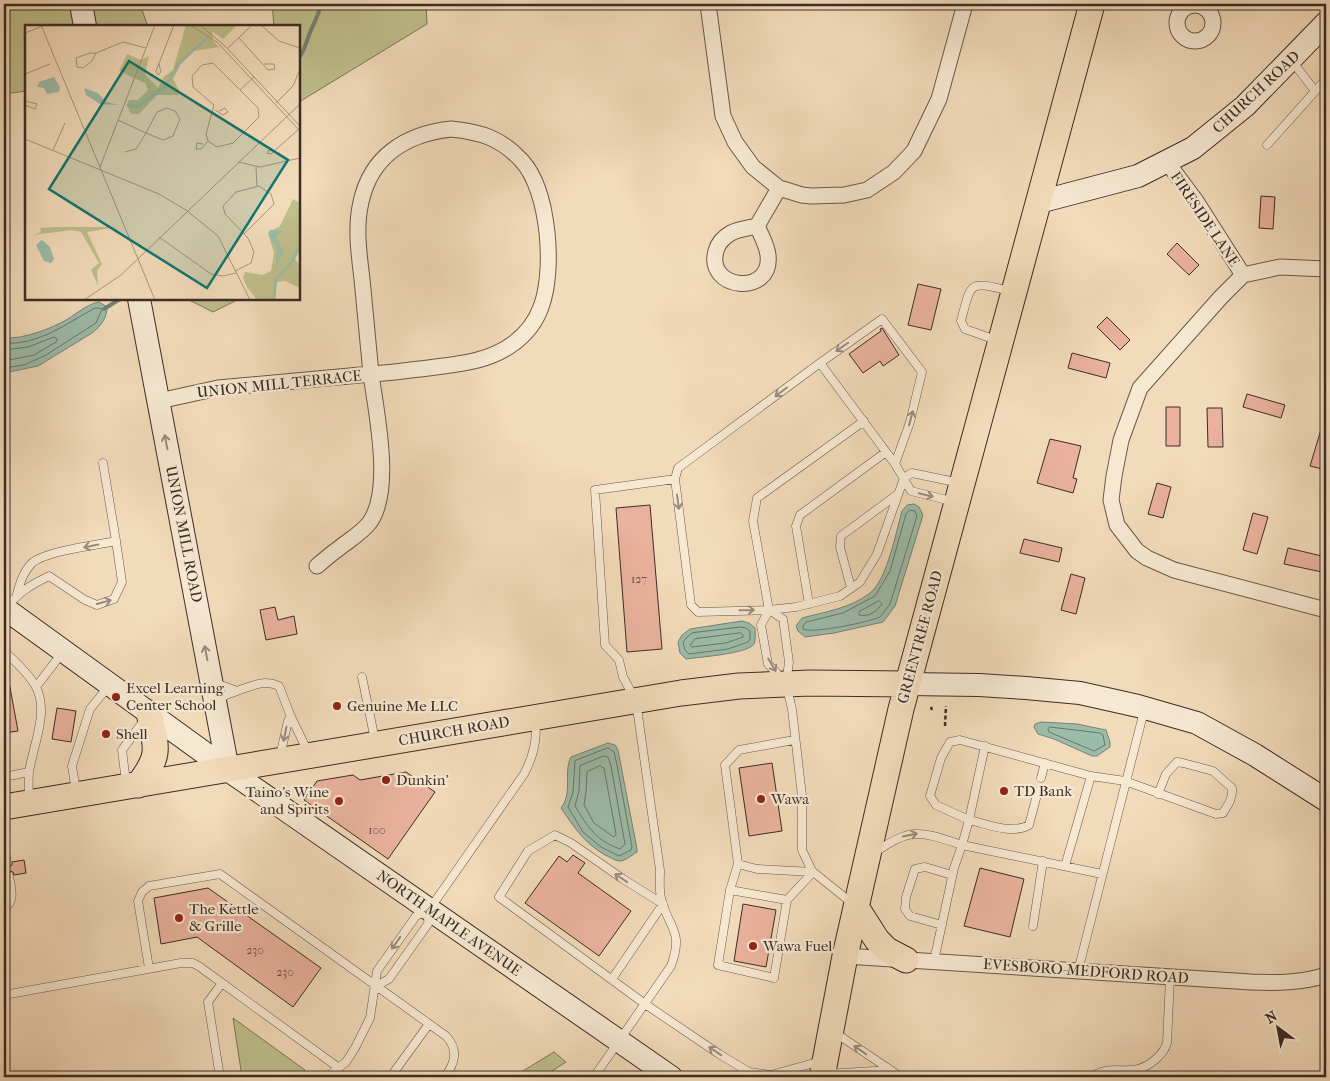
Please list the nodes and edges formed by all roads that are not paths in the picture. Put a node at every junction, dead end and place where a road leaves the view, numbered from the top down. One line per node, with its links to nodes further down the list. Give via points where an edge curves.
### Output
1 (81, 4): 6 (main road)
2 (708, 4): 12 (street, via 726,123 746,159)
3 (965, 4): 12 (street, via 937,105 914,151 894,172 867,190 844,195 802,195)
4 (1092, 4): 13 (main road, GREENTREE ROAD)
5 (1326, 22): 7 (main road, CHURCH ROAD)
6 (86, 25)
7 (1291, 59): 9 (lane); 11 (main road, CHURCH ROAD, via 1217,130)
8 (1326, 79): 9 (lane)
9 (1315, 92): 10 (lane)
10 (1267, 145)
11 (1167, 162): 13 (main road, CHURCH ROAD, via 1138,176); 16 (street, FIRESIDE LANE)
12 (779, 188): 14 (street)
13 (1039, 202): 17 (main road, GREENTREE ROAD)
14 (757, 226)
15 (1326, 269): 16 (street, via 1280,267)
16 (1243, 275): 37 (street, via 1140,388 1126,426 1114,476 1111,500 1117,525 1136,551 1160,565)
17 (1014, 292): 19 (main road, GREENTREE ROAD); 19 (lane, via 979,284 972,288 961,321 965,329)
18 (139, 300): 22 (main road, UNION MILL ROAD)
19 (1001, 342): 29 (main road, GREENTREE ROAD)
20 (820, 363): 23 (lane); 26 (lane, one-way to 20, via 910,422 922,372 882,319); 28 (lane, one-way to 28, via 678,468)
21 (371, 374): 21 (street, UNION MILL TERRACE, via 358,235 360,202 371,174 380,161 419,134 451,129 482,133 497,140 528,169 544,208 547,276 541,307 526,332 514,343 488,357 460,365); 22 (street, UNION MILL TERRACE, via 218,388); 32 (street, via 382,460 378,508 360,533)
22 (159, 401): 46 (main road, UNION MILL ROAD, one-way to 22)
23 (864, 422): 24 (lane); 36 (lane, via 757,498 754,521)
24 (886, 452): 26 (lane); 34 (lane, via 800,515 796,526)
25 (103, 464): 31 (lane)
26 (895, 464): 27 (lane)
27 (904, 478): 29 (lane, via 912,473 942,478); 29 (lane, one-way to 29, via 911,491); 30 (lane)
28 (674, 479): 36 (lane, one-way to 36, via 691,606 698,612); 47 (lane, via 595,490 605,645 618,660)
29 (960, 493): 42 (main road, GREENTREE ROAD)
30 (898, 494): 33 (lane, via 877,554 860,582); 33 (lane, via 841,536 840,547)
31 (116, 541): 35 (lane, one-way to 35, via 53,554 33,562); 35 (lane, one-way to 31, via 29,586 49,576 98,605 114,599 122,582)
32 (317, 566)
33 (851, 588): 34 (lane, via 840,596)
34 (809, 604): 36 (lane)
35 (7, 605): 39 (main road, NORTH MAPLE AVENUE)
36 (769, 610): 41 (lane, via 783,619 789,662); 41 (lane, one-way to 41, via 761,626 768,664)
37 (1326, 610)
38 (4, 651): 44 (lane)
39 (63, 651): 43 (main road, NORTH MAPLE AVENUE); 44 (lane)
40 (362, 677): 53 (lane)
41 (786, 684): 42 (main road, CHURCH ROAD); 47 (main road, CHURCH ROAD, via 739,686); 52 (lane)
42 (907, 684): 48 (main road, via 979,685 1080,693); 74 (main road, GREENTREE ROAD)
43 (109, 685): 49 (main road, NORTH MAPLE AVENUE); 67 (lane, via 90,709 72,766)
44 (36, 687): 59 (lane, via 40,719)
45 (237, 691): 46 (lane, via 226,695); 46 (lane, via 222,685); 50 (lane, via 263,682 280,686)
46 (213, 693): 58 (main road, UNION MILL ROAD)
47 (636, 700): 51 (main road, CHURCH ROAD); 85 (lane)
48 (1145, 708): 63 (lane); 68 (main road, via 1196,723 1255,755)
49 (149, 713): 58 (main road, NORTH MAPLE AVENUE); 64 (main road, via 156,746 154,760 148,771); 64 (lane, via 122,750)
50 (291, 717): 55 (lane); 56 (lane, one-way to 56)
51 (534, 718): 53 (main road, CHURCH ROAD); 88 (lane, via 534,750 524,774)
52 (794, 740): 77 (lane, via 739,750 725,765); 79 (lane, via 802,796 802,850)
53 (376, 745): 55 (main road, CHURCH ROAD)
54 (985, 746): 57 (lane); 71 (lane); 71 (lane, via 960,740 950,742 940,758 930,796 936,805)
55 (310, 756): 56 (main road, CHURCH ROAD)
56 (278, 761): 58 (main road, CHURCH ROAD)
57 (1045, 763): 60 (lane); 62 (lane)
58 (228, 770): 64 (main road, CHURCH ROAD); 88 (main road, NORTH MAPLE AVENUE)
59 (29, 772): 61 (lane); 69 (lane)
60 (1092, 776): 63 (lane); 78 (lane)
61 (4, 777)
62 (1041, 778)
63 (1125, 781): 66 (lane); 80 (lane)
64 (132, 786): 67 (main road, CHURCH ROAD)
65 (1038, 791): 71 (lane, via 1029,825 1020,830)
66 (1158, 794): 66 (lane, via 1216,814 1223,813 1230,802 1232,788 1213,771 1176,762 1166,774)
67 (77, 795): 69 (main road, CHURCH ROAD)
68 (1326, 800)
69 (28, 803): 70 (main road, CHURCH ROAD)
70 (4, 808)
71 (969, 820): 72 (lane)
72 (962, 845): 74 (lane, one-way to 72, via 906,835 936,837); 75 (lane); 81 (lane)
73 (4, 846): 76 (lane)
74 (867, 858): 86 (main road, GREENTREE ROAD)
75 (1043, 861): 78 (lane); 90 (lane)
76 (7, 863)
77 (738, 864): 79 (lane, via 757,869); 83 (lane)
78 (1065, 866): 80 (lane)
79 (813, 872): 84 (lane); 86 (lane)
80 (1102, 874): 95 (lane)
81 (952, 875): 89 (lane); 89 (lane, via 925,867 915,869 906,896 905,910 910,916)
82 (9, 876): 87 (lane, via 12,899)
83 (730, 890): 84 (lane); 84 (lane, via 718,965 774,978)
84 (787, 900)
85 (663, 904): 98 (lane); 98 (lane, one-way to 98, via 555,835 528,851 499,897); 102 (lane, via 675,931 677,946 671,966)
86 (856, 907): 91 (main road, GREENTREE ROAD); 92 (main road, via 877,940 887,950)
87 (4, 909)
88 (429, 910): 100 (lane, via 428,924 395,972 389,980); 100 (lane, one-way to 100, via 416,916 377,971); 105 (main road, NORTH MAPLE AVENUE)
89 (942, 925): 93 (lane)
90 (1033, 926)
91 (845, 956): 92 (street, EVESBORO-MEDFORD ROAD); 104 (main road, GREENTREE ROAD)
92 (906, 960): 93 (street, EVESBORO-MEDFORD ROAD)
93 (934, 961): 95 (street, EVESBORO-MEDFORD ROAD)
94 (149, 968): 99 (lane, via 190,963); 100 (lane, via 138,901 142,892 149,886 220,874); 101 (lane)
95 (1078, 971): 97 (street, EVESBORO-MEDFORD ROAD)
96 (1326, 975): 97 (street, EVESBORO-MEDFORD ROAD, via 1277,983)
97 (1170, 977): 110 (lane, via 1166,1048 1142,1071)
98 (612, 979): 102 (lane)
99 (222, 983): 106 (lane); 112 (lane, via 208,1002)
100 (376, 986): 103 (lane); 106 (lane, via 370,1018 356,1048)
101 (4, 995)
102 (645, 1004): 105 (lane); 108 (lane, one-way to 102, via 771,1075 748,1072)
103 (429, 1024): 114 (lane); 115 (lane, via 446,1036 454,1048 454,1062)
104 (831, 1030): 108 (main road, GREENTREE ROAD); 109 (lane, one-way to 104)
105 (619, 1041): 116 (lane); 117 (main road, NORTH MAPLE AVENUE)
106 (339, 1068): 113 (lane)
107 (4, 1070): 111 (lane)
108 (823, 1070): 109 (lane)
109 (889, 1070): 118 (lane)
110 (1126, 1075): 119 (lane, via 1100,1072)
111 (5, 1077)
112 (220, 1077)
113 (327, 1077)
114 (392, 1077)
115 (445, 1077)
116 (594, 1077)
117 (671, 1077)
118 (901, 1077)
119 (1091, 1077)

